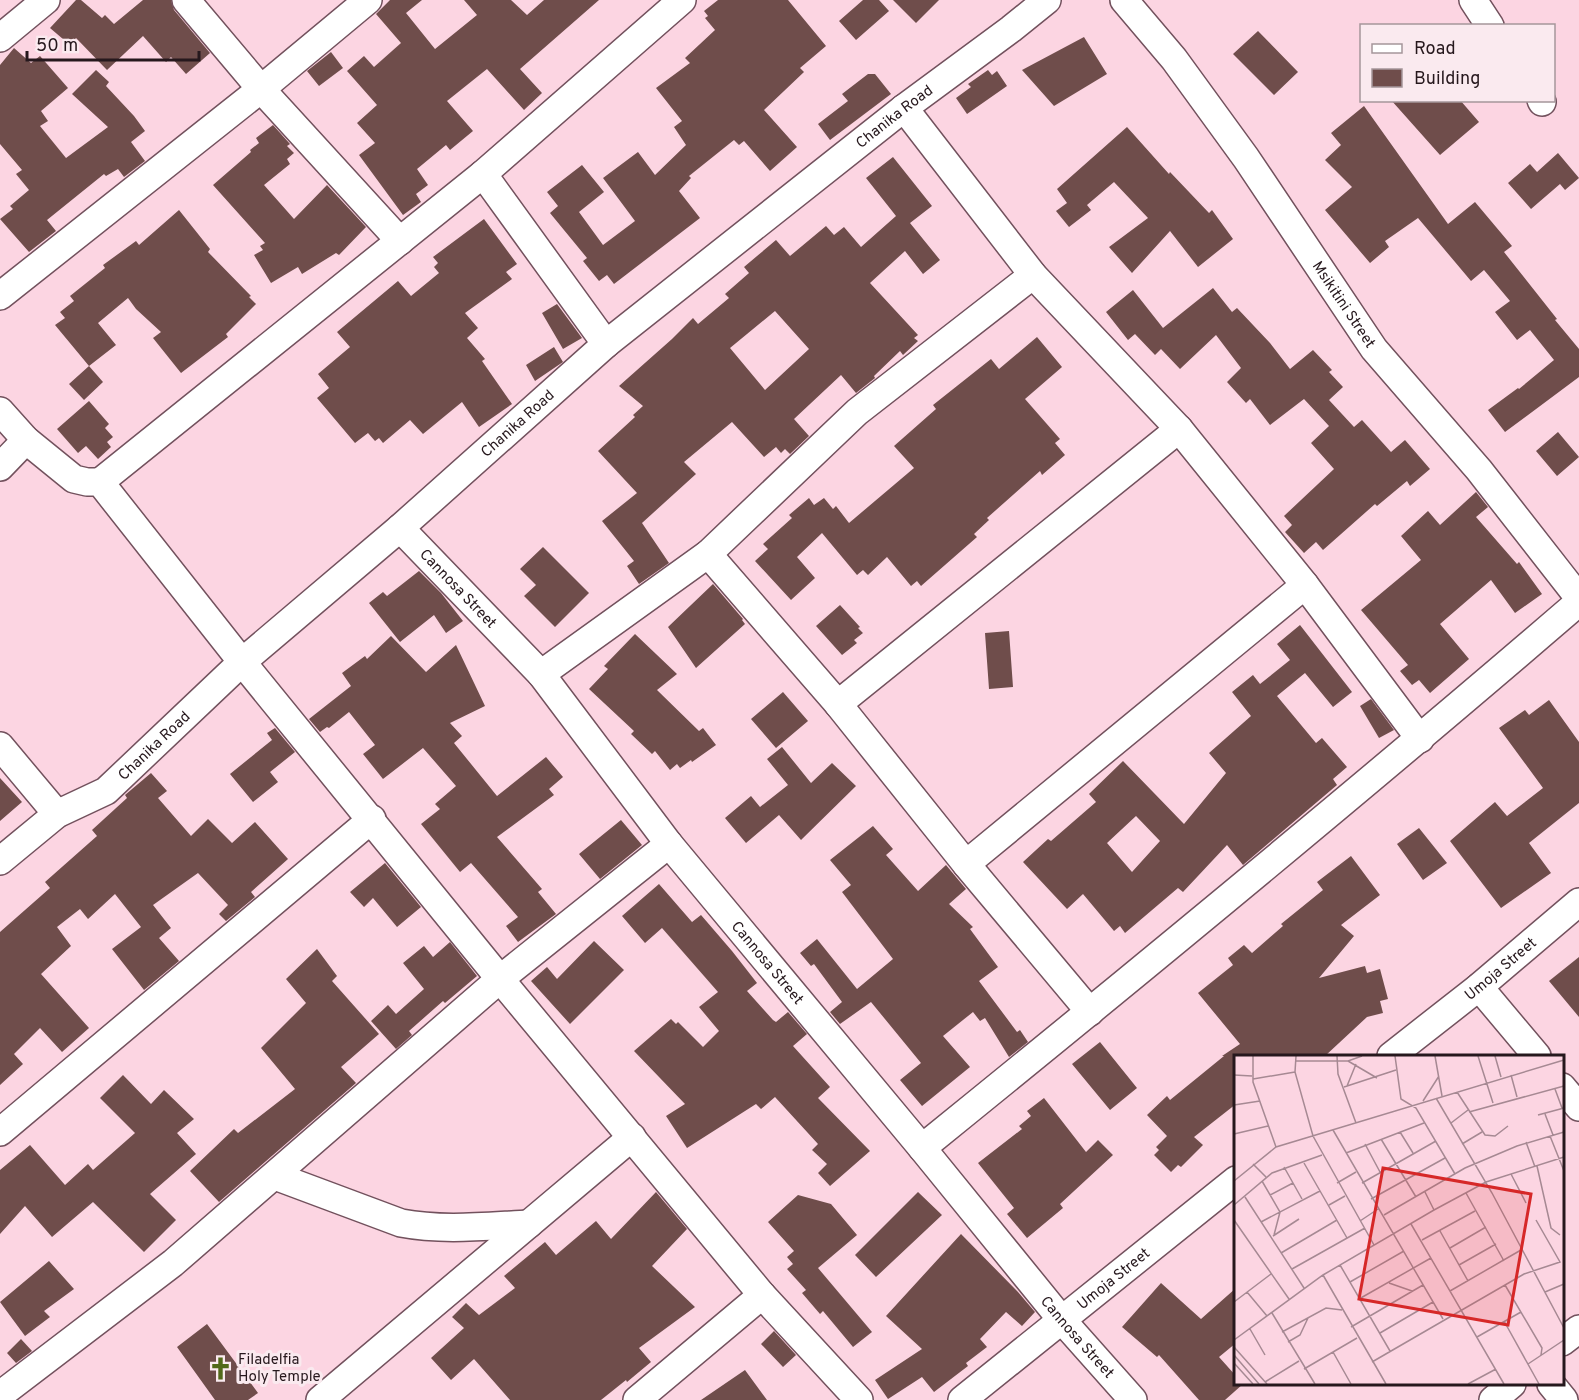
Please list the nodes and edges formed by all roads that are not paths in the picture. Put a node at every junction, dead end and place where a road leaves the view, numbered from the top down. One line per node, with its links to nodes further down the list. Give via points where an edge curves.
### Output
1 (46, 0): 9 (street)
2 (186, 0): 10 (street)
3 (368, 0): 10 (street)
4 (682, 0): 12 (street)
5 (1047, 0): 11 (street, Chanika Road)
6 (1124, 0): 25 (street, Msikitini Street, via 1174,59 1246,158 1374,349 1479,470)
7 (1473, 0): 8 (street)
8 (1489, 24)
9 (0, 38)
10 (261, 89): 13 (street); 15 (street)
11 (904, 108): 14 (street); 16 (street, Chanika Road)
12 (483, 174): 13 (street); 16 (street)
13 (400, 241): 21 (street)
14 (1033, 275): 18 (street); 23 (street, via 857,412)
15 (0, 296)
16 (606, 344): 22 (street, Chanika Road)
17 (0, 411): 19 (street)
18 (1179, 429): 24 (street); 28 (street)
19 (26, 440): 20 (street); 21 (street, via 74,479)
20 (0, 467)
21 (100, 482): 26 (street)
22 (400, 528): 26 (street, Chanika Road); 27 (street, Cannosa Street)
23 (708, 555): 27 (street); 28 (street)
24 (1305, 585): 29 (street); 35 (street)
25 (1579, 600): 29 (street)
26 (242, 662): 31 (street, Chanika Road, via 106,790); 32 (street)
27 (541, 674): 33 (street, Cannosa Street)
28 (838, 704): 35 (street)
29 (1420, 739): 39 (street)
30 (0, 746): 31 (street)
31 (57, 814): 34 (street, Chanika Road)
32 (372, 819): 37 (street); 44 (street)
33 (669, 844): 37 (street); 46 (street, Cannosa Street)
34 (0, 861)
35 (966, 864): 39 (street)
36 (1579, 902): 38 (street, Umoja Street)
37 (500, 979): 45 (street); 47 (street)
38 (1479, 987): 40 (street, Umoja Street); 41 (street)
39 (1090, 1012): 46 (street)
40 (1392, 1055)
41 (1536, 1055)
42 (1564, 1088): 43 (street)
43 (1579, 1107)
44 (0, 1132)
45 (632, 1137): 49 (street); 50 (street)
46 (922, 1148): 51 (street, Cannosa Street)
47 (275, 1176): 49 (street, via 401,1223 441,1228); 56 (street, via 173,1263)
48 (1234, 1182): 51 (street, Umoja Street)
49 (529, 1224): 57 (street)
50 (762, 1294): 58 (street); 59 (street)
51 (1061, 1319): 60 (street, Umoja Street); 61 (street, Cannosa Street)
52 (1579, 1329): 53 (street)
53 (1564, 1341)
54 (1510, 1385): 62 (street)
55 (1553, 1385): 63 (street)
56 (1, 1398)
57 (320, 1400)
58 (637, 1400)
59 (859, 1400)
60 (962, 1400)
61 (1132, 1400)
62 (1493, 1400)
63 (1564, 1400)

